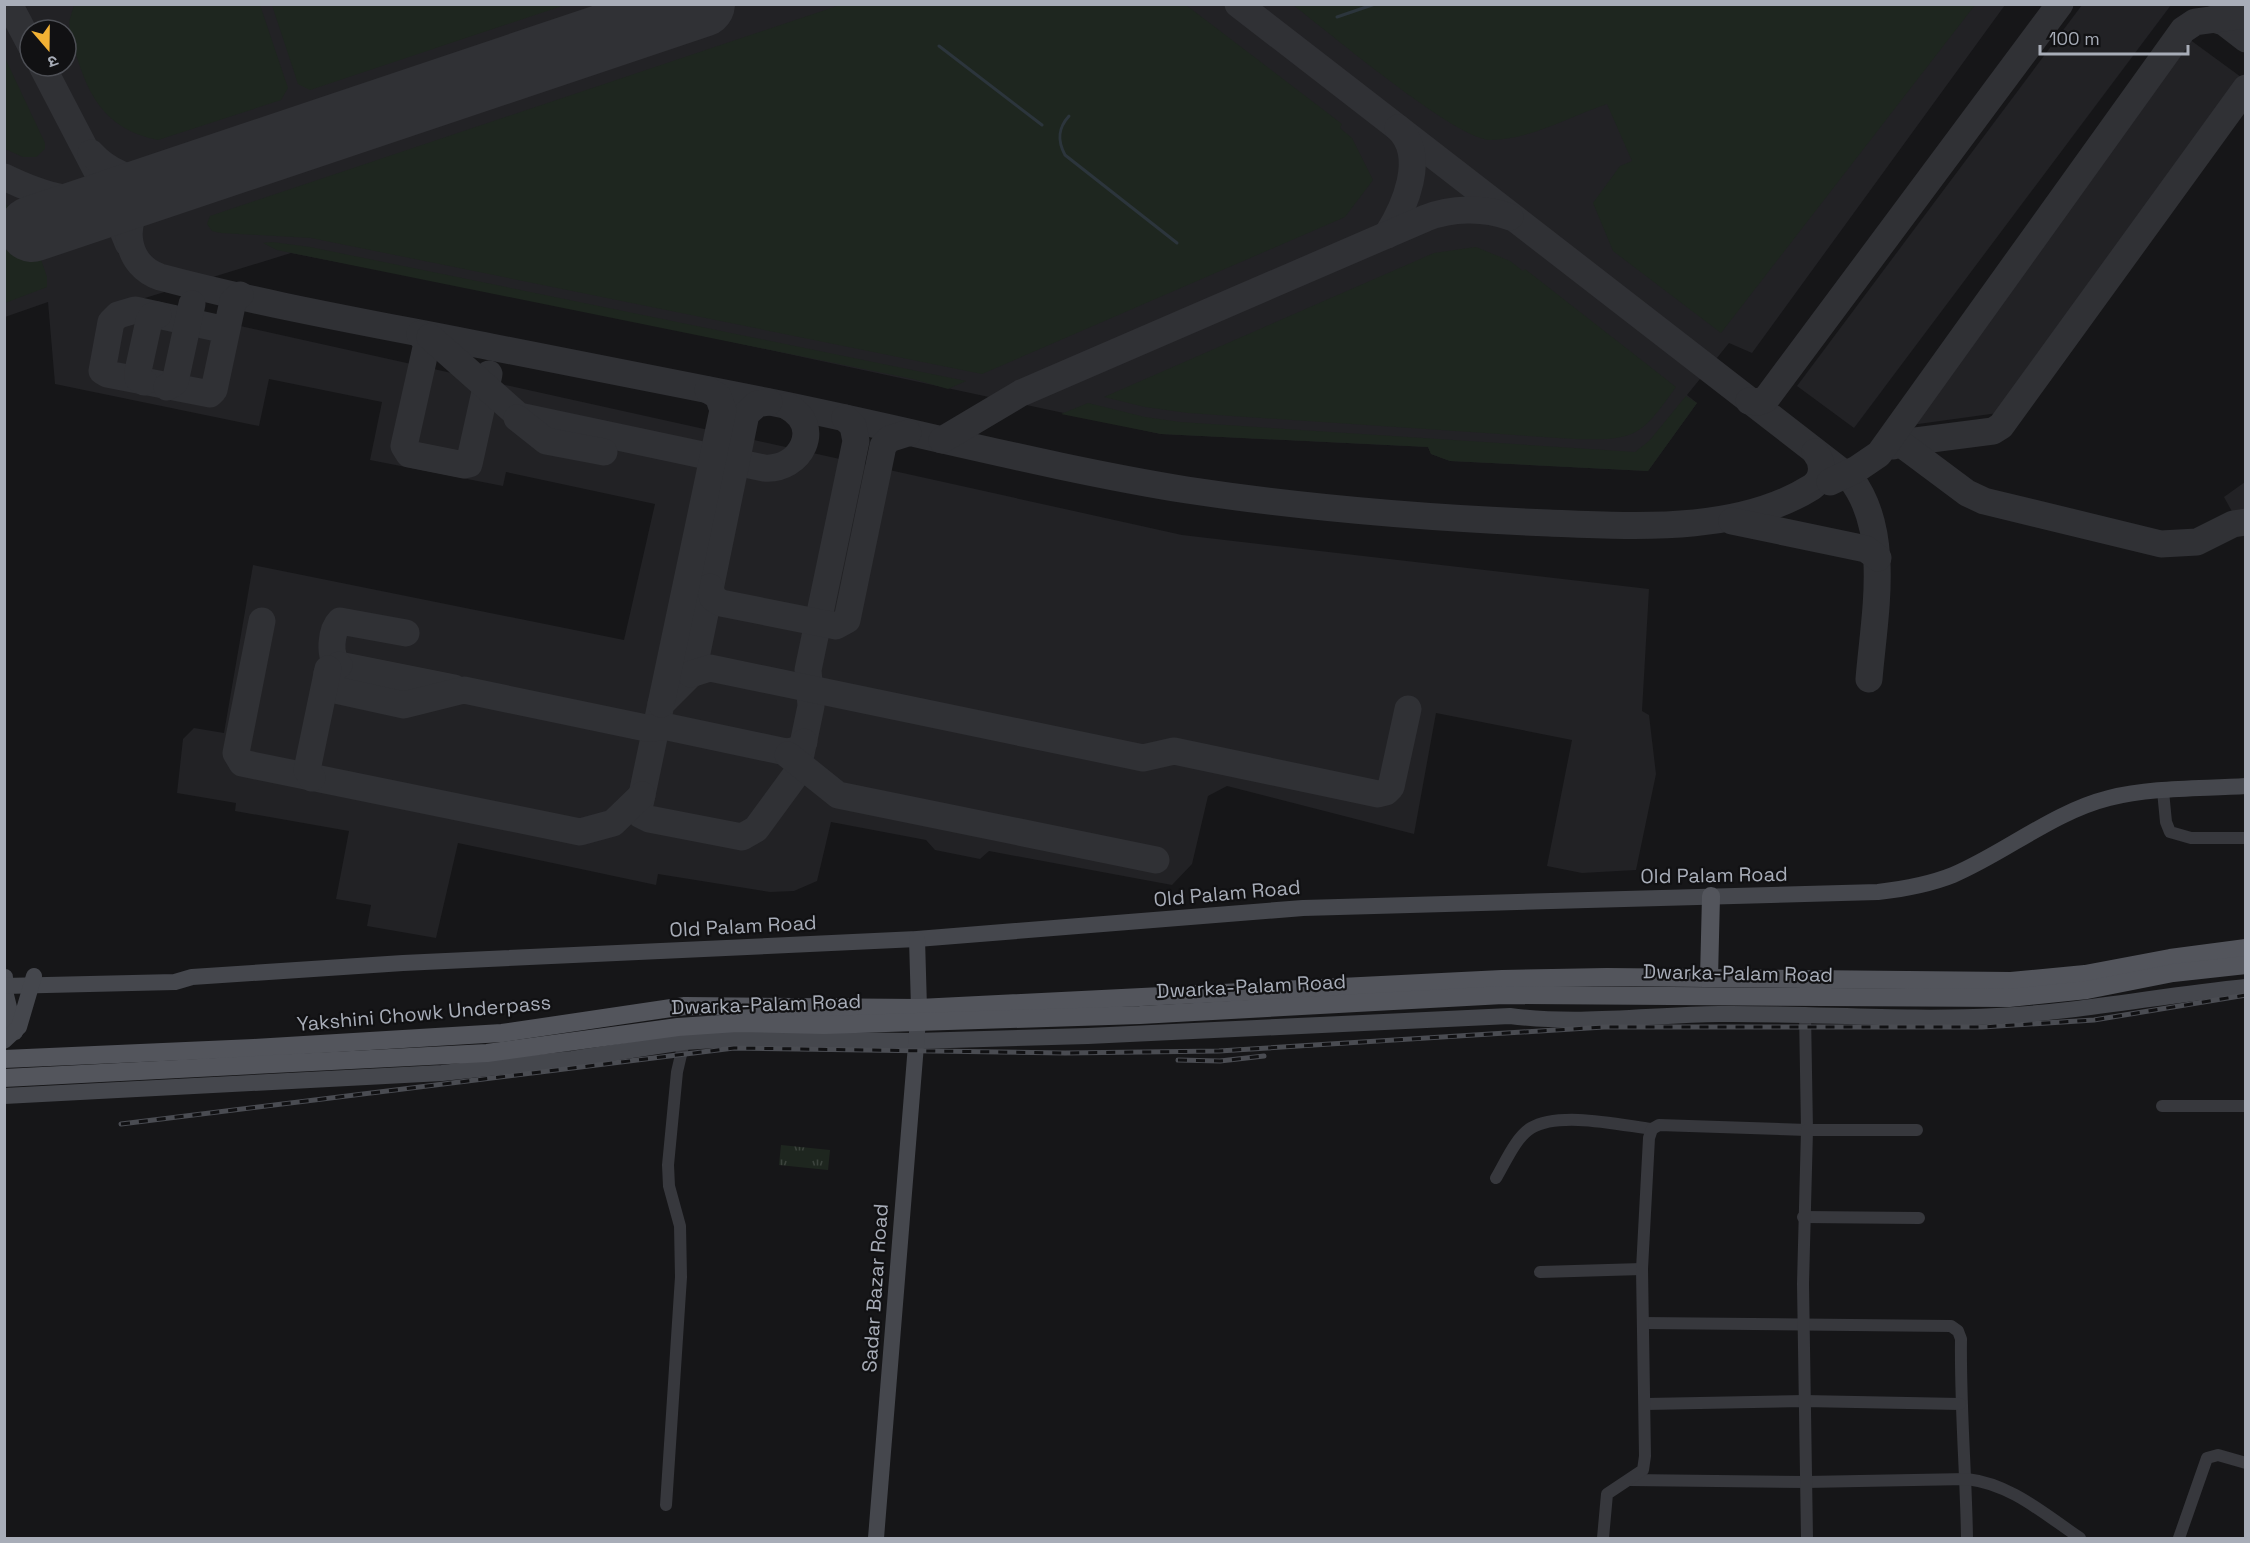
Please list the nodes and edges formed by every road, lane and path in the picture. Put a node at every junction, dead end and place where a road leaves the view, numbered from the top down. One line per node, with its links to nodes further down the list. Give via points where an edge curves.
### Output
1 (2246, 786): 2 (street, Old Palam Road)
2 (2163, 791): 3 (street, via 2170,832 2191,838); 4 (street, Old Palam Road, via 2108,798 1955,874 1913,888)
3 (2246, 838)
4 (1711, 896): 5 (street, Old Palam Road, via 1303,908); 9 (main road)
5 (917, 939): 10 (street, Old Palam Road, via 404,963 192,977 175,982); 14 (street, Sadar Bazar Road)
6 (2246, 948): 9 (main road, Dwarka-Palam Road, via 2085,974 2011,981)
7 (2246, 965): 14 (main road, Dwarka-Palam Road, via 2009,998 1503,995 1140,1015)
8 (5, 975): 10 (street); 11 (street)
9 (1709, 978): 14 (main road, Dwarka-Palam Road, via 1502,979)
10 (34, 980): 11 (street); 15 (street, via 20,1027)
11 (5, 986): 15 (street)
12 (2246, 987): 13 (street, via 2076,1011 1996,1016)
13 (1805, 1013): 16 (street, via 1549,1021 1510,1016); 25 (street)
14 (918, 1014): 16 (street, Sadar Bazar Road); 18 (main road, Yakshini Chowk Underpass, via 685,1006 502,1033); 19 (main road, Dwarka-Palam Road, via 678,1027 487,1053)
15 (10, 1037)
16 (916, 1041): 17 (street); 42 (street, Sadar Bazar Road)
17 (684, 1042): 19 (street, via 442,1073); 41 (street, via 677,1072 668,1165 669,1186 680,1227 681,1277)
18 (4, 1059)
19 (260, 1074): 20 (main road); 21 (street)
20 (4, 1078)
21 (4, 1096)
22 (2162, 1106): 23 (street)
23 (2246, 1106)
24 (1652, 1129): 25 (street, via 1659,1125); 27 (street, via 1587,1120 1554,1121 1531,1128); 30 (street)
25 (1808, 1130): 26 (street); 28 (street)
26 (1917, 1130)
27 (1496, 1178)
28 (1803, 1217): 29 (street); 33 (street)
29 (1919, 1218)
30 (1642, 1269): 31 (street); 32 (street)
31 (1540, 1272)
32 (1643, 1323): 33 (street); 35 (street)
33 (1804, 1325): 34 (street); 36 (street, via 1951,1326 1961,1339)
34 (1804, 1401): 35 (street); 36 (street); 40 (street)
35 (1646, 1404): 38 (street, via 1643,1470)
36 (1960, 1404): 39 (street)
37 (2246, 1463): 47 (street, via 2218,1455 2207,1458)
38 (1629, 1479): 40 (street); 43 (street, via 1607,1494)
39 (1967, 1479): 40 (street); 45 (street); 46 (street, via 1989,1481 2009,1490)
40 (1806, 1482): 44 (street)
41 (666, 1505)
42 (876, 1539)
43 (1603, 1539)
44 (1807, 1539)
45 (1967, 1539)
46 (2080, 1539)
47 (2179, 1539)

